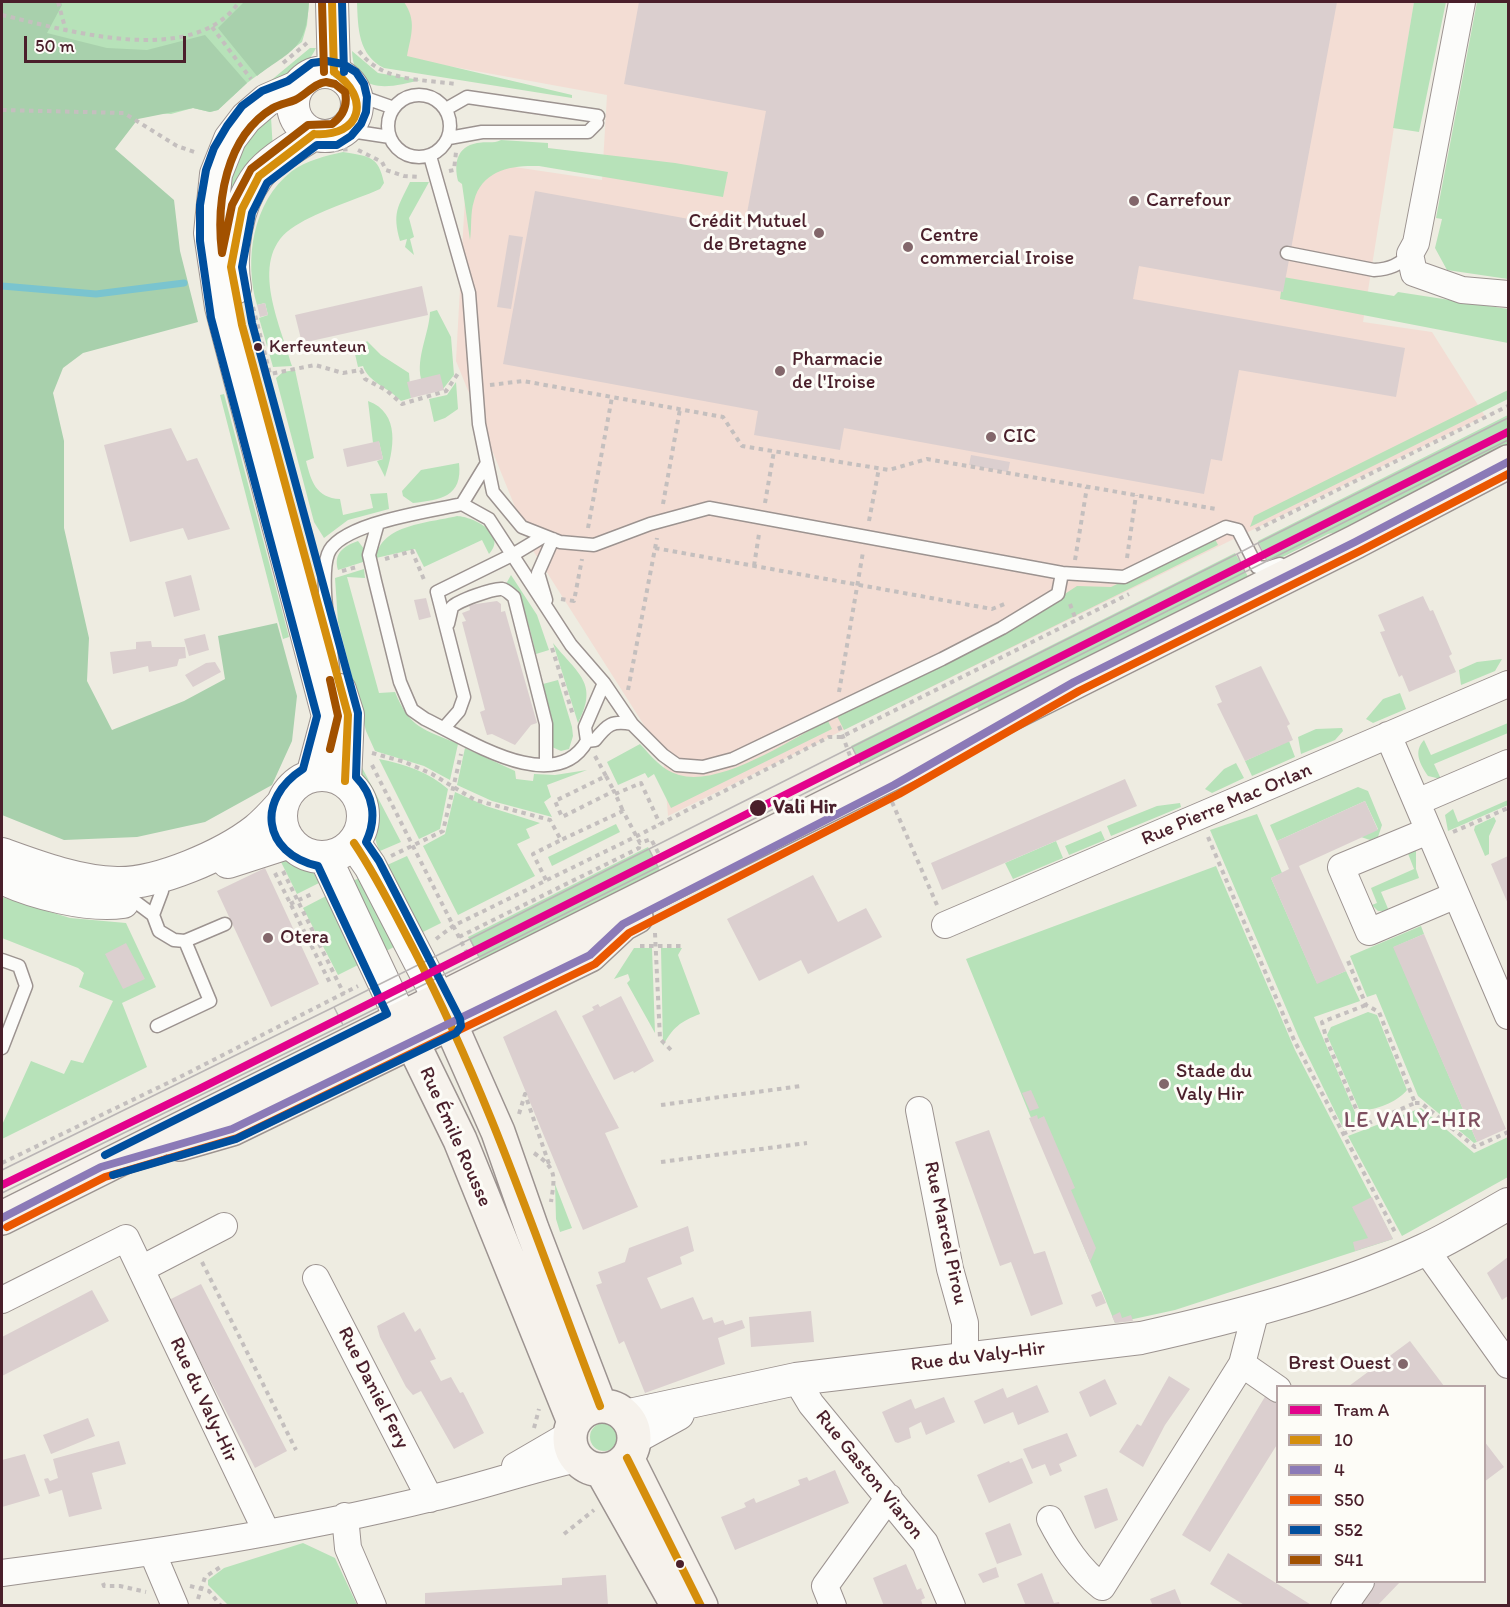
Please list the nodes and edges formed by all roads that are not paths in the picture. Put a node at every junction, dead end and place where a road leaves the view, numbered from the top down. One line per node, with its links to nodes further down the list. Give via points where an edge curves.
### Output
1 (332, 2): 3 (street)
2 (1462, 2): 13 (street, via 1416,243)
3 (325, 54): 4 (street, via 313,74); 5 (street)
4 (297, 87): 9 (street, via 293,109 297,120); 34 (street, via 267,100 230,139 216,174 210,233 221,307 328,716)
5 (357, 95): 6 (lane); 9 (street, via 356,115)
6 (394, 108): 7 (lane, via 411,96 421,95); 8 (lane)
7 (446, 110): 10 (lane, via 450,118); 10 (lane, via 467,97 597,119 588,132 482,132)
8 (390, 137): 9 (lane); 11 (lane, via 401,152 420,158)
9 (329, 138): 25 (street, via 259,176 242,209 231,267 242,324)
10 (449, 138): 11 (lane)
11 (430, 156): 16 (lane, via 469,293 479,424)
12 (1287, 253): 13 (lane, via 1374,270 1394,266)
13 (1410, 254): 14 (street, via 1414,273 1462,290)
14 (1509, 294)
15 (1509, 462): 36 (main road, via 1345,539)
16 (487, 464): 17 (lane); 19 (lane, via 493,492 522,527)
17 (462, 504): 18 (lane); 20 (lane, via 489,519)
18 (378, 524): 25 (lane, via 352,531 334,544 327,555 324,576); 29 (lane, via 369,555 399,682 411,709)
19 (548, 537): 20 (lane); 22 (lane, via 594,545 709,508); 23 (lane, via 538,573)
20 (514, 554): 23 (lane); 24 (lane, via 437,592)
21 (1287, 561): 22 (lane, via 1257,567 1238,530 1226,526 1124,577)
22 (1067, 573): 28 (lane, via 1058,594 1034,609 962,649 733,759 704,766 677,765)
23 (551, 616): 26 (lane)
24 (447, 632): 29 (lane, via 464,697 459,711); 33 (lane, via 449,612 456,604 496,590 507,591 514,597 546,724)
25 (333, 670): 35 (street, via 348,715)
26 (604, 683): 28 (lane); 31 (lane, via 585,727)
27 (1509, 684): 30 (street, Rue Pierre Mac Orlan)
28 (632, 724): 31 (lane, via 616,721 606,725 595,740)
29 (444, 728): 33 (lane, via 513,762)
30 (1388, 735): 37 (street); 49 (street, Rue Pierre Mac Orlan)
31 (587, 741): 33 (lane, via 572,760)
32 (1509, 763): 37 (street)
33 (546, 764)
34 (312, 776): 35 (street, via 329,775); 38 (street, via 289,791)
35 (345, 781): 42 (street, via 358,796 364,817)
36 (867, 793): 52 (main road, via 673,882); 52 (main road, via 623,924 590,955)
37 (1417, 802): 39 (street)
38 (282, 804): 41 (street, via 283,830); 45 (street, via 248,835 191,866 138,882)
39 (1430, 836): 46 (street); 46 (street, via 1341,867 1369,932)
40 (2, 854): 45 (street)
41 (276, 854): 43 (street, via 312,856); 47 (street)
42 (362, 854): 43 (street, via 341,853); 52 (street, Rue Émile Rousse)
43 (330, 870): 55 (street, Rue Émile Rousse)
44 (6, 883): 45 (street)
45 (67, 887): 47 (street, via 117,902)
46 (1456, 895): 53 (street)
47 (150, 902): 50 (lane, via 159,931 174,940)
48 (225, 924): 50 (lane)
49 (945, 926)
50 (185, 941): 54 (lane, via 210,1001)
51 (2, 960): 56 (lane, via 19,966 26,986)
52 (445, 1012): 55 (main road); 73 (main road, Rue Émile Rousse, via 498,1132)
53 (1509, 1016)
54 (157, 1026)
55 (406, 1030): 58 (main road); 73 (main road, Rue Émile Rousse)
56 (2, 1048)
57 (919, 1110): 68 (street, Rue Marcel Pirou, via 950,1269 965,1323)
58 (100, 1167): 59 (lane, via 43,1184); 61 (main road)
59 (2, 1204)
60 (1509, 1204): 63 (street, Rue du Valy-Hir)
61 (2, 1218)
62 (224, 1226): 64 (street)
63 (1417, 1253): 67 (street, Rue du Valy-Hir); 70 (street)
64 (141, 1269): 66 (street, Rue du Valy-Hir, via 126,1238); 78 (street, Rue du Valy-Hir)
65 (316, 1278): 75 (street, Rue Daniel Fery)
66 (2, 1300)
67 (1256, 1310): 68 (street, Rue du Valy-Hir, via 1141,1338); 69 (street)
68 (965, 1358): 71 (street, Rue du Valy-Hir)
69 (1242, 1364): 72 (street); 83 (street)
70 (1509, 1365)
71 (796, 1379): 73 (street, Rue du Valy-Hir, via 699,1401); 74 (street, Rue Gaston Viaron, via 811,1404)
72 (1276, 1388)
73 (601, 1438): 75 (street, Rue du Valy-Hir); 85 (main road, Rue Émile Rousse); 86 (main road, Rue Émile Rousse)
74 (888, 1497): 87 (street, via 825,1586); 88 (street, Rue Gaston Viaron, via 925,1543)
75 (430, 1499): 76 (street, Rue du Valy-Hir)
76 (345, 1516): 78 (street, Rue du Valy-Hir); 84 (street, via 348,1548)
77 (1050, 1519): 83 (street, via 1064,1546)
78 (266, 1531): 79 (street, Rue du Valy-Hir)
79 (153, 1554): 80 (street, Rue du Valy-Hir); 82 (street)
80 (2, 1573)
81 (1360, 1583): 89 (street)
82 (170, 1595)
83 (1104, 1596)
84 (373, 1605)
85 (678, 1605)
86 (701, 1605)
87 (833, 1605)
88 (952, 1605)
89 (1344, 1605)

